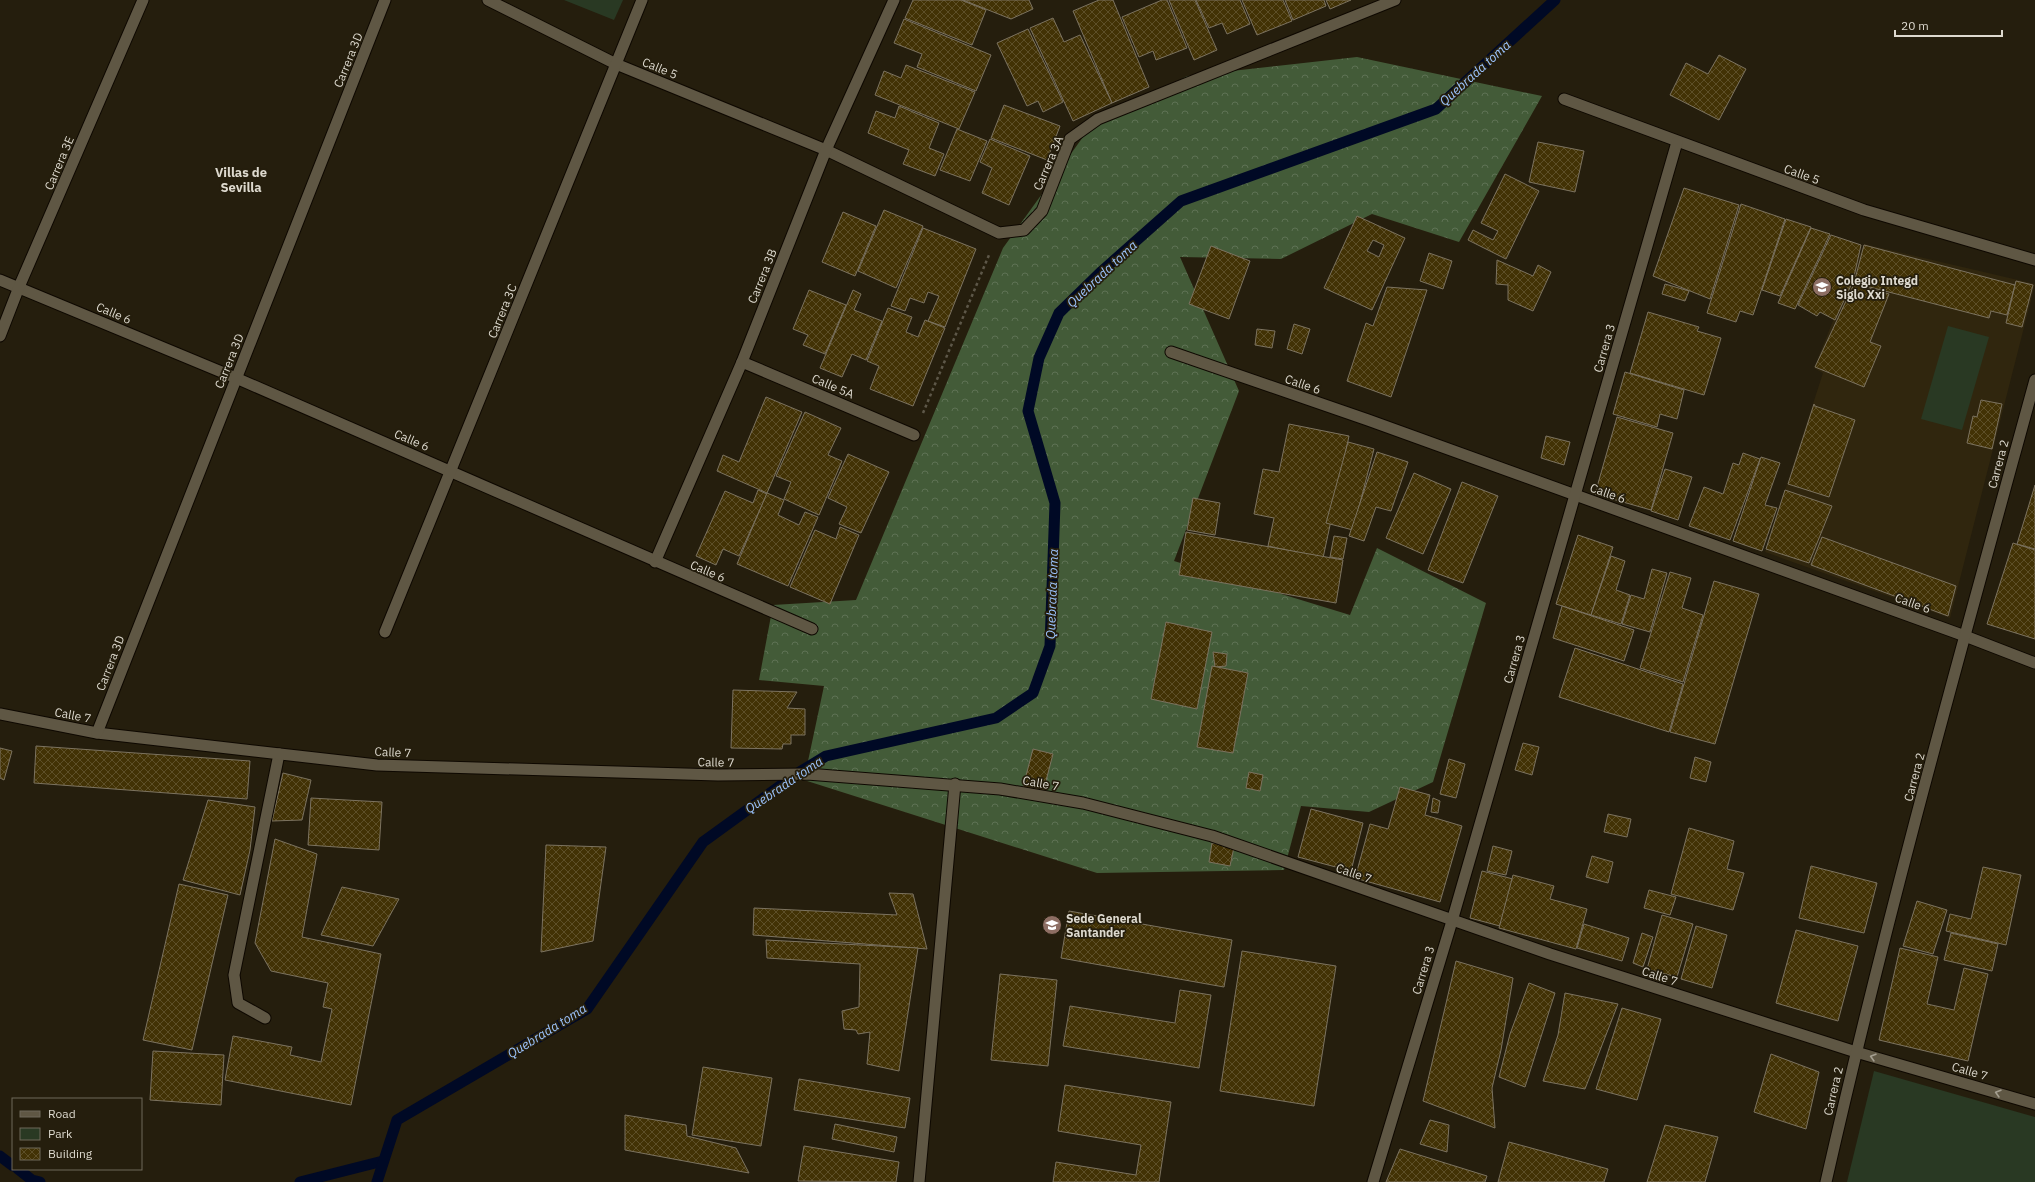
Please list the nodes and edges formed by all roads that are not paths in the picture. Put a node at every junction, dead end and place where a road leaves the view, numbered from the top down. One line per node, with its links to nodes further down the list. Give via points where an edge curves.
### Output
1 (143, 0): 13 (street, Carrera 3E)
2 (386, 0): 17 (street, Carrera 3D)
3 (488, 0): 7 (street, Calle 5)
4 (642, 0): 7 (street, Carrera 3C)
5 (894, 0): 10 (street, Carrera 3B)
6 (1396, 0): 10 (street, Carrera 3A, via 1098,119 1070,139 1042,210 1024,230 999,233)
7 (616, 64): 10 (street, Calle 5); 20 (street, Carrera 3C)
8 (1564, 99): 9 (street, Calle 5)
9 (1677, 142): 11 (street, Calle 5, via 1864,210); 21 (street, Carrera 3)
10 (826, 150): 16 (street, Carrera 3B)
11 (2035, 260)
12 (0, 280): 13 (street, Calle 6)
13 (19, 287): 14 (street, Carrera 3E); 17 (street, Calle 6)
14 (0, 336)
15 (1171, 352): 21 (street, Calle 6, via 1361,417)
16 (742, 362): 19 (street, Calle 5A); 22 (street, Carrera 3B)
17 (236, 378): 20 (street, Calle 6); 28 (street, Carrera 3D)
18 (2035, 380): 25 (street, Carrera 2)
19 (914, 435)
20 (451, 470): 22 (street, Calle 6); 24 (street, Carrera 3C)
21 (1575, 495): 25 (street, Calle 6); 31 (street, Carrera 3)
22 (655, 562): 23 (street, Calle 6)
23 (812, 630)
24 (385, 632)
25 (1965, 636): 26 (street, Calle 6); 33 (street, Carrera 2)
26 (2035, 663)
27 (0, 714): 28 (street, Calle 7)
28 (97, 733): 29 (street, Calle 7)
29 (279, 754): 30 (street, Calle 7, via 377,765 718,775 807,774); 32 (street, via 234,975 238,1003)
30 (955, 784): 31 (street, Calle 7, via 1083,803 1212,836); 35 (street)
31 (1452, 921): 33 (street, Calle 7); 36 (street, Carrera 3)
32 (265, 1018)
33 (1856, 1052): 34 (street, Calle 7, one-way to 33); 37 (street, Carrera 2)
34 (2035, 1104)
35 (919, 1182)
36 (1373, 1182)
37 (1826, 1182)

